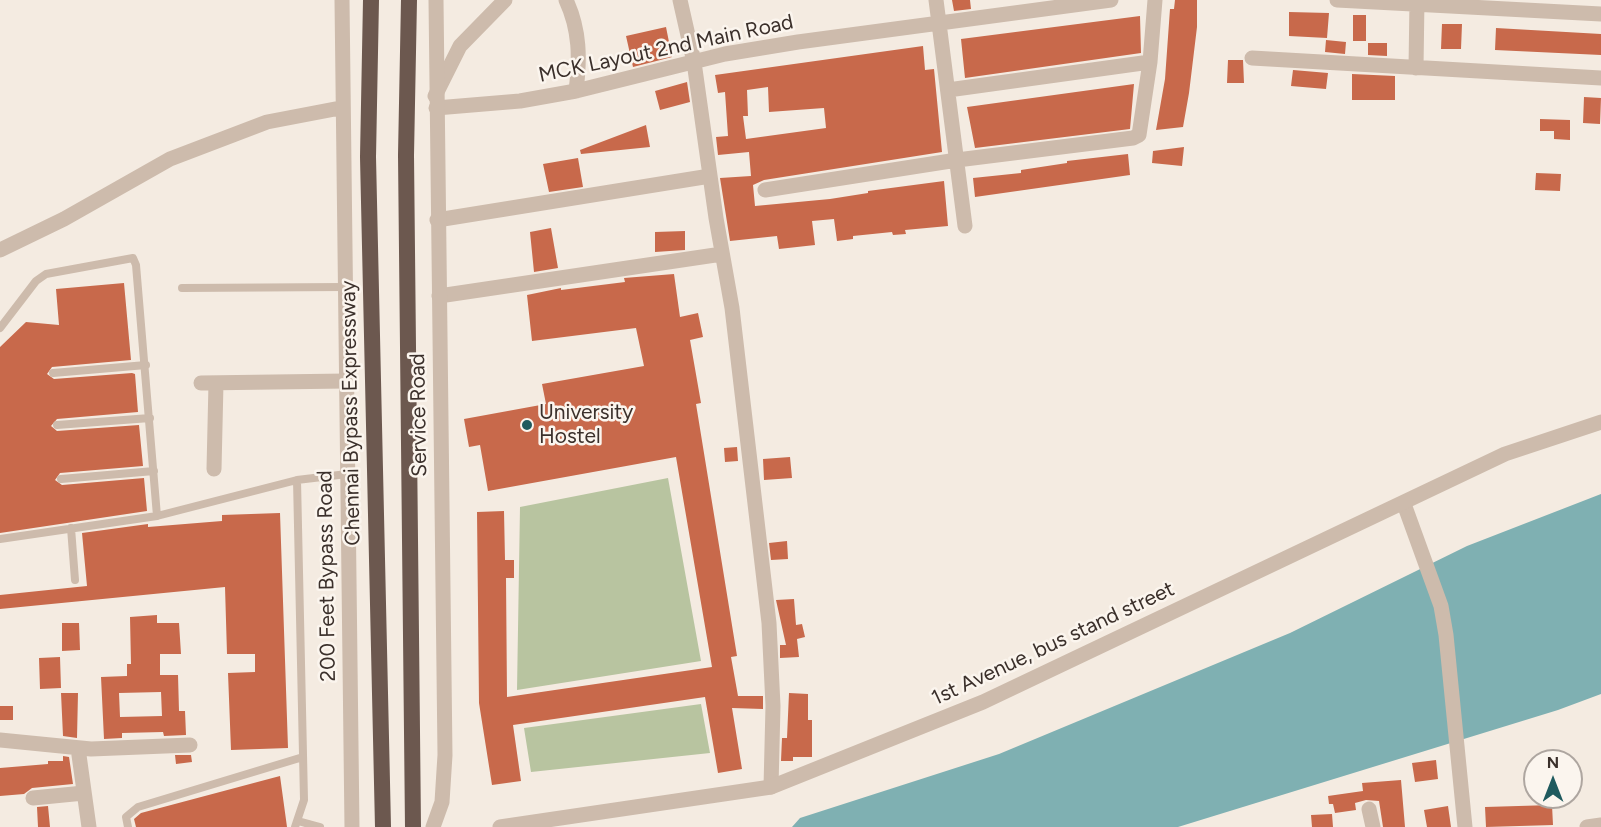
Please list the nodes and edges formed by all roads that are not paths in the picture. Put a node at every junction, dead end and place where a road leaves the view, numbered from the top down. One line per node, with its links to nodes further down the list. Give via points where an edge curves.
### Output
1 (342, 0): 23 (street, 200 Feet Bypass Road)
2 (371, 0): 62 (highway, Chennai Bypass Expressway, via 368,157)
3 (409, 0): 60 (highway, via 406,155)
4 (435, 0): 22 (street, Service Road)
5 (505, 0): 22 (street, via 460,46)
6 (566, 0): 21 (street, via 580,54)
7 (680, 0): 17 (street)
8 (936, 0): 14 (street)
9 (1111, 0): 14 (street, MCK Layout 2nd Main Road)
10 (1155, 0): 16 (street)
11 (1337, 0): 12 (street)
12 (1417, 3): 13 (street); 18 (street)
13 (1601, 14)
14 (939, 22): 17 (street, MCK Layout 2nd Main Road); 20 (street)
15 (1252, 58): 18 (street)
16 (1150, 62): 20 (street); 24 (street, via 1139,135)
17 (694, 63): 21 (street, MCK Layout 2nd Main Road); 25 (street)
18 (1416, 68): 19 (street)
19 (1601, 78)
20 (948, 90): 24 (street)
21 (576, 91): 22 (street, MCK Layout 2nd Main Road, via 520,101)
22 (436, 102): 27 (street, Service Road)
23 (342, 110): 29 (street, via 267,122 170,159); 31 (street, 200 Feet Bypass Road)
24 (957, 160): 26 (street); 28 (street)
25 (710, 176): 27 (street); 30 (street)
26 (765, 190)
27 (437, 220): 33 (street, Service Road)
28 (965, 226)
29 (0, 250)
30 (722, 255): 33 (street); 55 (street, via 732,308 769,623)
31 (344, 287): 32 (lane); 37 (street, 200 Feet Bypass Road)
32 (182, 288)
33 (439, 296): 67 (street, Service Road, via 445,755 442,802)
34 (0, 328): 35 (lane, via 36,281 46,274 133,258)
35 (146, 364): 36 (lane); 38 (lane)
36 (53, 372)
37 (346, 381): 41 (street, via 208,383); 43 (street, 200 Feet Bypass Road)
38 (150, 418): 40 (lane); 42 (lane)
39 (1601, 422): 46 (street, 1st Avenue, bus stand street, via 1505,454)
40 (57, 425)
41 (214, 469)
42 (154, 471): 44 (lane); 47 (lane)
43 (347, 474): 45 (lane); 66 (street, 200 Feet Bypass Road)
44 (61, 479)
45 (297, 480): 47 (lane); 54 (lane)
46 (1404, 504): 55 (street, 1st Avenue, bus stand street, via 982,702); 70 (street, via 1441,606)
47 (157, 516): 48 (lane)
48 (71, 528): 49 (lane); 50 (lane)
49 (0, 539)
50 (75, 580)
51 (0, 740): 53 (street)
52 (190, 745): 53 (street)
53 (78, 748): 56 (street)
54 (303, 757): 59 (lane, via 304,800); 64 (lane, via 138,807 126,817)
55 (771, 787): 68 (street, 1st Avenue, bus stand street)
56 (84, 793): 57 (street); 63 (street)
57 (33, 798)
58 (1370, 809): 69 (street)
59 (297, 824): 65 (lane)
60 (413, 825)
61 (1601, 825): 71 (street)
62 (382, 826)
63 (89, 827)
64 (128, 827)
65 (320, 827)
66 (351, 827)
67 (434, 827)
68 (500, 827)
69 (1372, 827)
70 (1465, 827)
71 (1587, 827)

